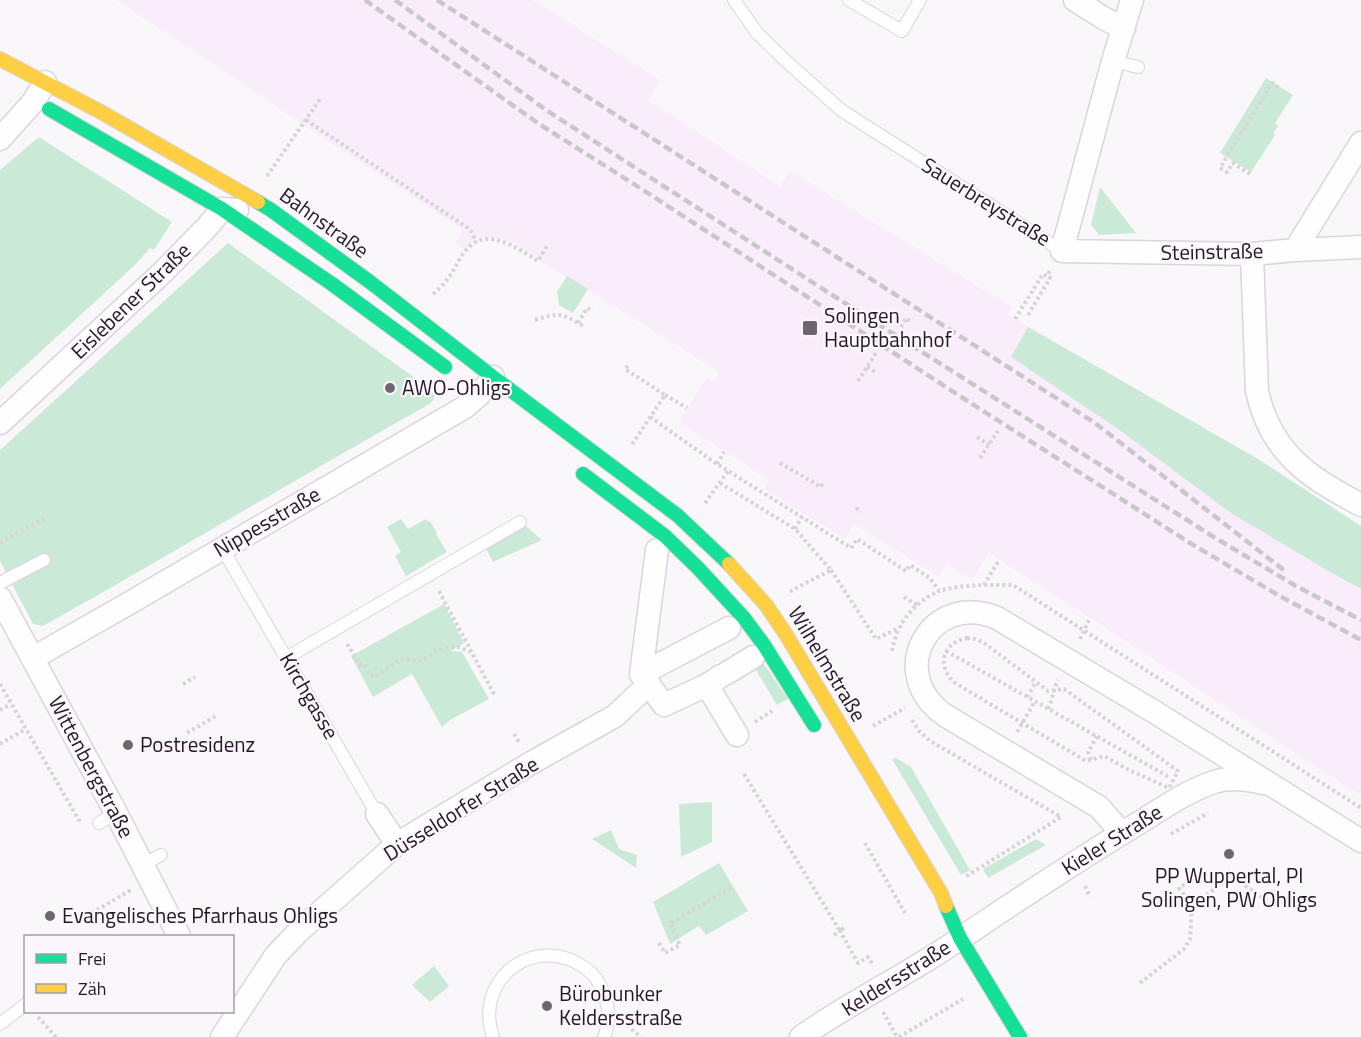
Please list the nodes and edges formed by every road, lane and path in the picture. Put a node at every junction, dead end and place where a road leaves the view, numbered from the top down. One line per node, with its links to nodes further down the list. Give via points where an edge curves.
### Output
1 (734, 0): 24 (lane, Sauerbreystraße, via 757,33 841,110)
2 (849, 0): 3 (lane, via 902,31)
3 (920, 0)
4 (1075, 0): 6 (street)
5 (1132, 0): 6 (street, Sauerbreystraße)
6 (1124, 28): 8 (street, Sauerbreystraße)
7 (0, 59): 11 (street, Bahnstraße)
8 (1113, 61): 9 (lane); 24 (street, Sauerbreystraße)
9 (1138, 67)
10 (1278, 87): 16 (path, via 1272,83 1220,168 1227,172 1233,163)
11 (35, 93): 14 (street); 18 (street, Bahnstraße); 19 (street, Bahnstraße)
12 (319, 101): 13 (path)
13 (306, 120): 17 (path); 20 (path, via 468,228)
14 (0, 139)
15 (1361, 143): 23 (street)
16 (1250, 174)
17 (262, 183)
18 (222, 209): 19 (street); 39 (street, Bahnstraße); 45 (street, Eislebener Straße, via 171,265)
19 (271, 210): 41 (street, Bahnstraße, via 370,282)
20 (476, 242): 21 (path, via 483,239 508,243 538,261); 26 (path, via 463,254 446,283)
21 (547, 246)
22 (1361, 247): 23 (street, Steinstraße)
23 (1295, 250): 25 (street, Steinstraße)
24 (1062, 251): 25 (street, Steinstraße)
25 (1252, 254): 59 (street, via 1257,391 1262,411 1294,462)
26 (433, 294)
27 (592, 311): 32 (path, via 587,308)
28 (1028, 315): 29 (path, via 1050,278 1045,275)
29 (1015, 319)
30 (535, 320): 32 (path, via 555,315 569,316)
31 (911, 322): 34 (path, via 906,318)
32 (578, 323): 33 (path)
33 (583, 326)
34 (900, 327)
35 (876, 352): 37 (path)
36 (628, 366): 42 (path, via 625,369)
37 (867, 367): 38 (path); 40 (path)
38 (877, 373)
39 (454, 374)
40 (858, 381)
41 (483, 390): 51 (street, Bahnstraße); 68 (street, Nippesstraße, via 465,407)
42 (665, 395): 43 (path); 44 (path)
43 (687, 408)
44 (650, 417): 49 (path); 55 (path)
45 (0, 423)
46 (998, 431): 48 (path)
47 (977, 437): 48 (path)
48 (989, 445): 52 (path)
49 (627, 451)
50 (724, 452): 55 (path)
51 (600, 458): 145 (street, Wilhelmstraße, via 677,515 766,605 941,893)
52 (980, 458)
53 (569, 463): 82 (street, Wilhelmstraße, via 665,536 698,568)
54 (780, 463): 57 (path, via 821,487)
55 (717, 464): 56 (path)
56 (728, 471): 58 (path); 63 (path)
57 (823, 482)
58 (720, 483): 61 (path); 66 (path)
59 (1361, 505)
60 (856, 508): 62 (path)
61 (701, 509)
62 (861, 512)
63 (803, 515): 66 (path); 74 (path, via 851,548 857,539 906,571 910,565)
64 (46, 517): 67 (path)
65 (520, 522): 73 (lane)
66 (795, 529): 72 (path)
67 (0, 543)
68 (222, 548): 88 (street, Nippesstraße); 89 (lane, Kirchgasse)
69 (657, 549): 95 (street)
70 (44, 560): 75 (lane)
71 (999, 560): 76 (path)
72 (831, 570): 77 (path); 84 (path, via 876,639)
73 (430, 573): 83 (lane); 85 (path)
74 (930, 578)
75 (0, 583)
76 (984, 585)
77 (783, 595)
78 (904, 597): 80 (path)
79 (0, 598): 88 (street, Wittenbergstraße)
80 (917, 604)
81 (1090, 618): 119 (path, via 1084,631)
82 (736, 623): 95 (street, Düsseldorfer Straße); 97 (street, Wilhelmstraße, via 764,645)
83 (337, 627): 85 (path, via 360,665 364,663 374,677 402,659 421,661 449,647); 89 (lane)
84 (900, 627)
85 (471, 652): 98 (path)
86 (950, 653): 99 (path)
87 (753, 657): 91 (street)
88 (33, 658): 143 (street, Wittenbergstraße, via 108,818 152,860)
89 (286, 658): 121 (lane, Kirchgasse)
90 (195, 677): 94 (path)
91 (718, 678): 95 (street, via 664,705); 111 (street)
92 (1036, 682): 96 (path, via 1048,691); 99 (path); 107 (path, via 975,639 960,639 946,651 944,668 950,679)
93 (0, 684): 101 (path)
94 (183, 684)
95 (655, 684): 127 (street, Düsseldorfer Straße, via 615,716)
96 (1053, 690): 103 (path); 115 (path, via 1064,689 1178,771 1169,788 1104,756)
97 (796, 695): 111 (path); 113 (street, Wilhelmstraße)
98 (495, 696)
99 (1027, 697): 100 (path)
100 (1035, 701): 103 (path); 107 (path)
101 (11, 704): 104 (path); 109 (path)
102 (905, 708): 108 (path)
103 (1048, 709): 112 (path)
104 (0, 710)
105 (216, 716): 110 (path)
106 (911, 718): 129 (path, via 933,743 1061,817)
107 (1022, 723): 115 (path)
108 (870, 728)
109 (26, 729): 114 (path); 122 (path)
110 (187, 733)
111 (737, 735)
112 (1097, 736): 115 (path); 116 (path)
113 (824, 740)
114 (0, 744)
115 (1087, 761)
116 (1162, 773)
117 (744, 774): 142 (path)
118 (1275, 787): 123 (street, Kieler Straße, via 1249,780 1216,781 1193,790); 123 (street, Kieler Straße, via 997,618 963,613 936,625 919,651 917,662 920,687 931,704 1099,807); 125 (street, Kieler Straße)
119 (1361, 808)
120 (1212, 811): 124 (path)
121 (377, 814): 127 (street, Kirchgasse)
122 (85, 831)
123 (1120, 834): 145 (street, Kieler Straße)
124 (1171, 834)
125 (1361, 841)
126 (865, 843): 139 (path)
127 (397, 844): 151 (street, Düsseldorfer Straße, via 299,931 276,955)
128 (1228, 870): 130 (path)
129 (973, 872)
130 (1231, 876): 136 (path); 137 (path)
131 (1195, 877): 137 (path, via 1179,888)
132 (733, 886): 146 (path, via 670,924 681,945 665,953)
133 (1085, 886): 135 (path)
134 (131, 890): 140 (path)
135 (1090, 897)
136 (1272, 904)
137 (1192, 906): 148 (path, via 1190,939 1184,949)
138 (932, 911): 145 (street, Wilhelmstraße)
139 (905, 913)
140 (76, 922)
141 (845, 927): 142 (path)
142 (840, 931): 144 (path); 147 (path)
143 (178, 935)
144 (834, 935)
145 (960, 938): 158 (street, Keldersstraße); 160 (street, Wilhelmstraße)
146 (659, 943)
147 (858, 963)
148 (1140, 983)
149 (971, 994): 159 (path)
150 (24, 1006): 153 (lane)
151 (235, 1012): 155 (street, Düsseldorfer Straße)
152 (36, 1013): 154 (path)
153 (0, 1024)
154 (56, 1037)
155 (222, 1037)
156 (493, 1037): 157 (lane, via 489,1007 498,982 528,958 549,955 585,967 602,987 608,1009)
157 (604, 1037)
158 (801, 1037)
159 (899, 1037)
160 (1020, 1037)

